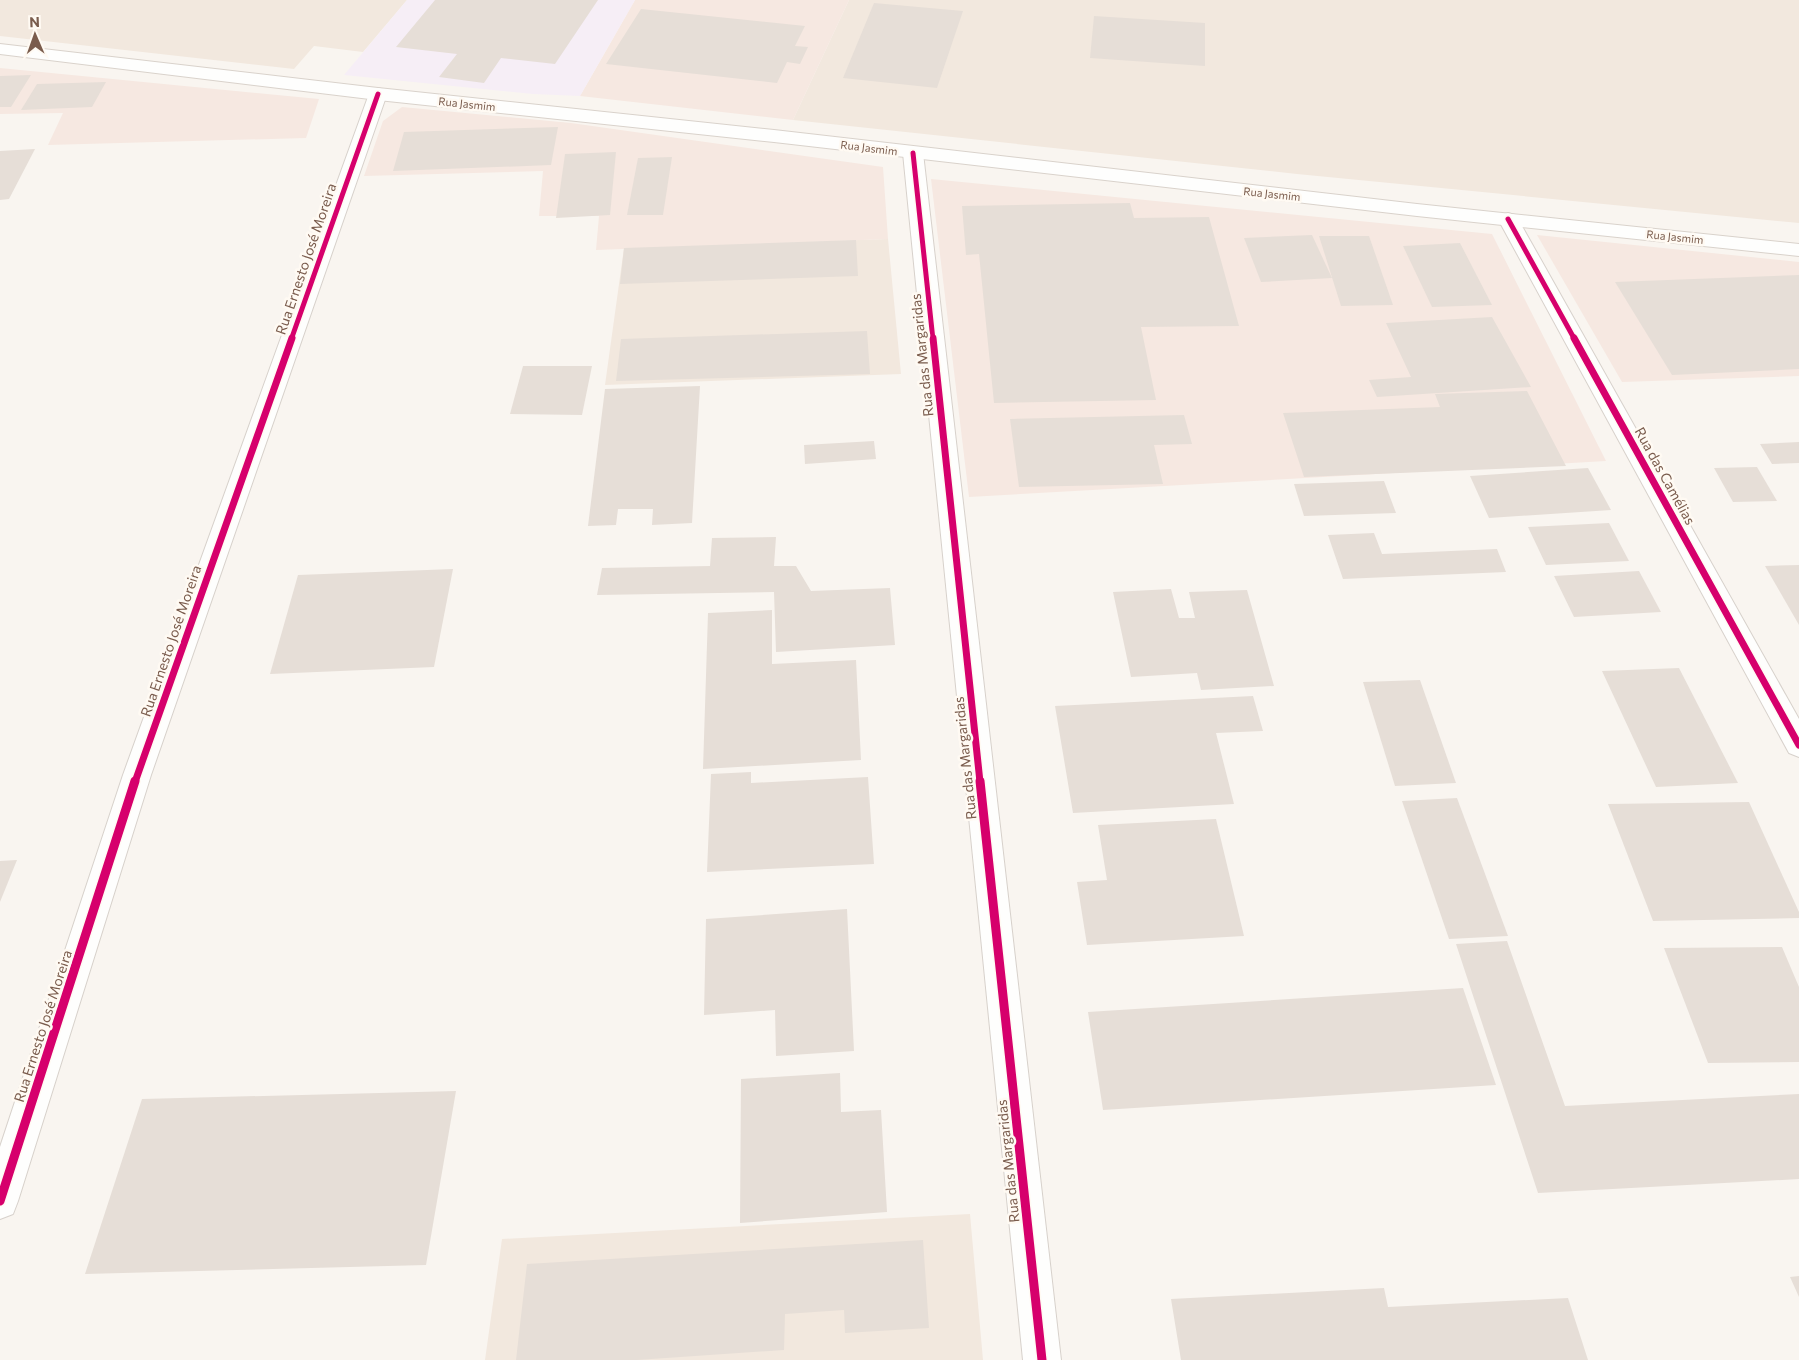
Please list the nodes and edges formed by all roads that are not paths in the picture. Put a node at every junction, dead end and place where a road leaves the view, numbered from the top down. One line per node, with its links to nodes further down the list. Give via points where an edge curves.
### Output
1 (0, 49): 2 (street, Rua Jasmim)
2 (378, 94): 3 (street, Rua Jasmim); 7 (street, Rua Ernesto José Moreira, via 137,775)
3 (912, 153): 4 (street, Rua Jasmim); 8 (street, Rua das Margaridas)
4 (1508, 219): 5 (street, Rua Jasmim); 6 (street, Rua das Camélias)
5 (1799, 250)
6 (1799, 745)
7 (0, 1201)
8 (1042, 1360)

